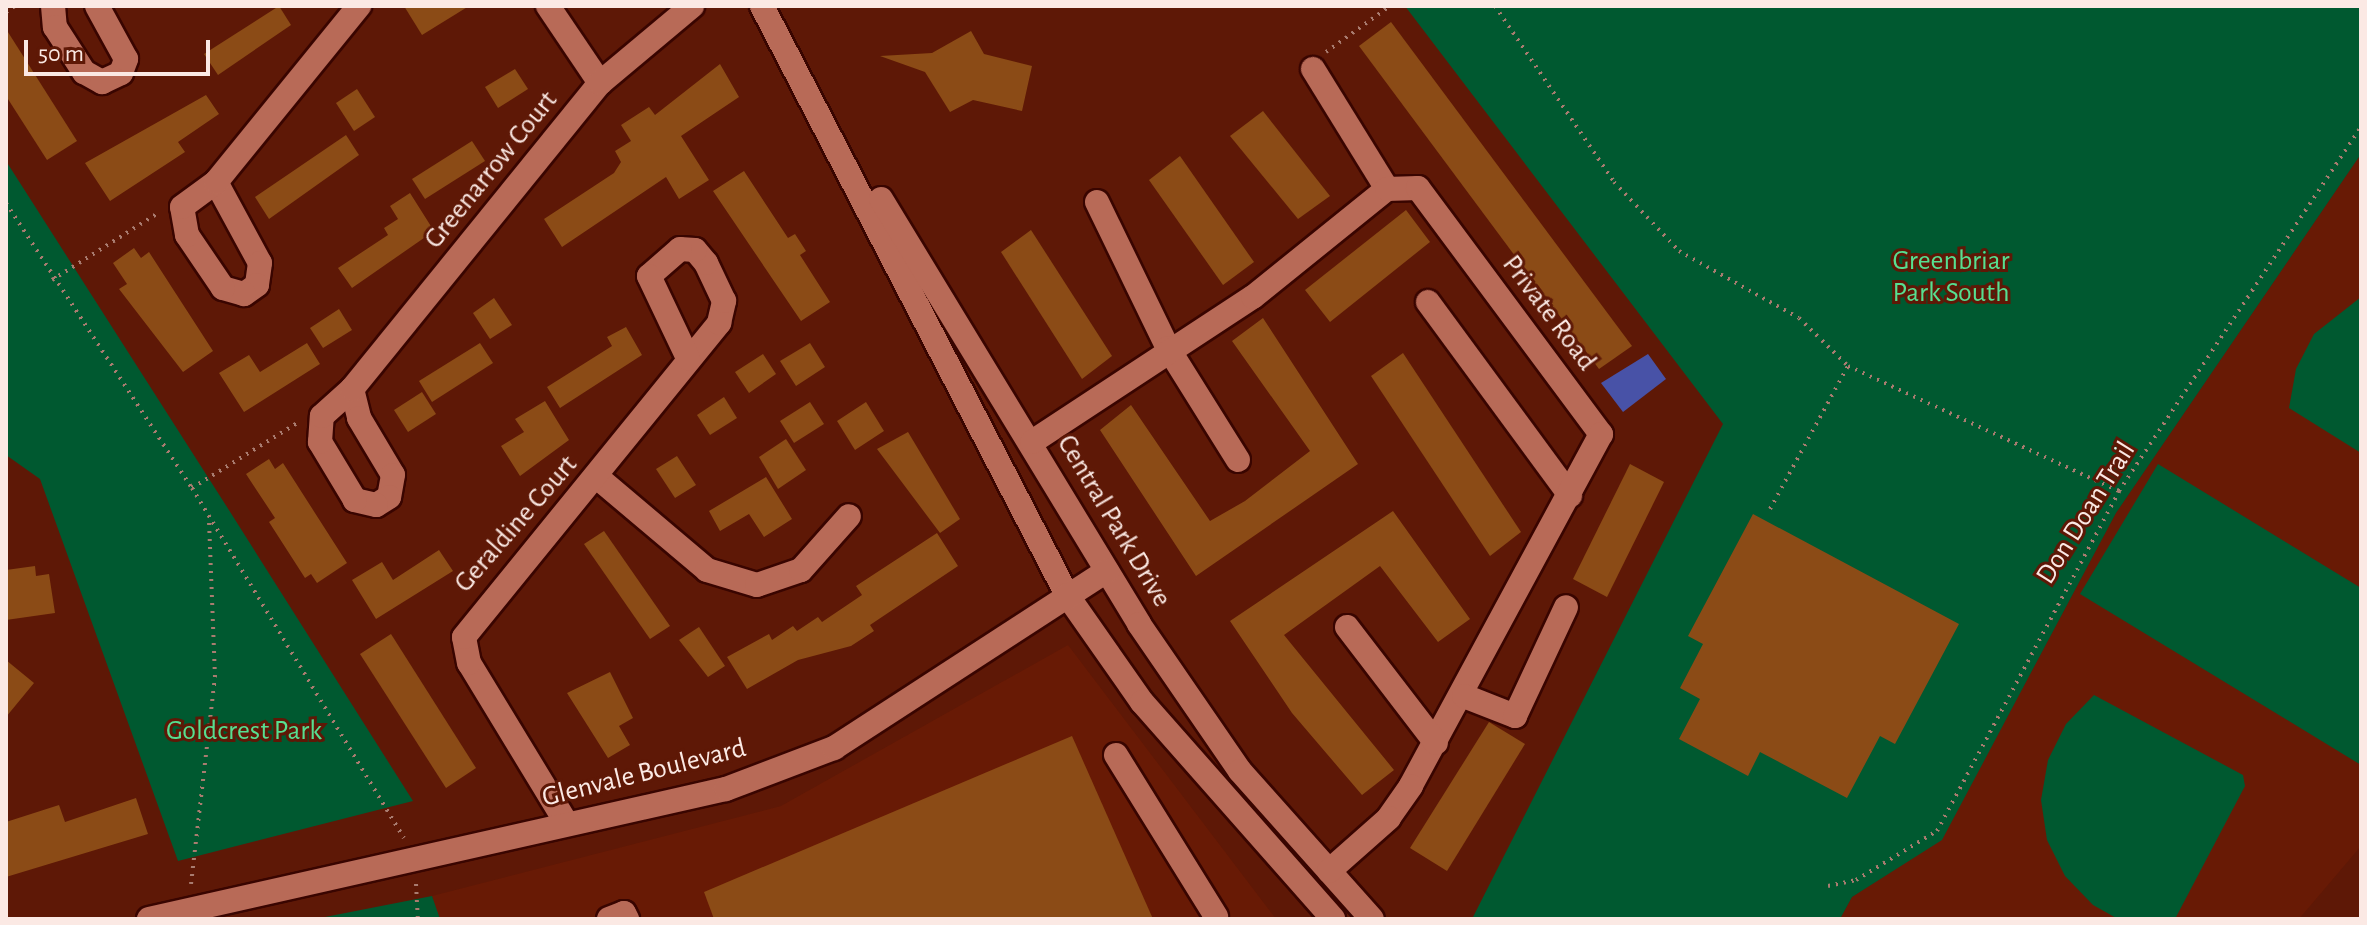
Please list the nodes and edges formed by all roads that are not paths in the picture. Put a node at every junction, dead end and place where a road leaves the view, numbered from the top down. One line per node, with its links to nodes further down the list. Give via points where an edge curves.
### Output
1 (53, 6): 2 (street, via 55,27 84,72 109,81 121,73 125,52)
2 (97, 6)
3 (359, 6): 10 (street)
4 (548, 6): 8 (street)
5 (692, 6): 8 (street, Greenarrow Court)
6 (762, 6): 9 (street, Central Park Drive)
7 (1313, 69): 11 (street)
8 (600, 83): 16 (street, Greenarrow Court)
9 (833, 132): 17 (street, Central Park Drive); 23 (street, Central Park Drive)
10 (216, 182): 10 (street, via 186,202 183,228 223,288 251,291 260,263)
11 (1387, 189): 14 (street, via 1253,297); 20 (street, Private Road, via 1418,188 1601,434)
12 (1097, 202): 14 (street)
13 (1428, 302): 20 (street)
14 (1168, 348): 17 (street); 18 (street)
15 (688, 358): 19 (street, Geraldine Court)
16 (352, 389): 16 (street, Greenarrow Court, via 322,416 320,442 355,500 383,502 393,475 359,418)
17 (1032, 442): 22 (street, Central Park Drive)
18 (1238, 460)
19 (597, 477): 21 (street, via 707,570 757,585 801,570); 29 (street, Geraldine Court, via 464,637 469,663)
20 (1570, 495): 26 (street, Private Road)
21 (849, 516)
22 (1107, 571): 23 (street, Glenvale Boulevard); 30 (street, Central Park Drive, via 1240,771)
23 (1067, 595): 29 (street, Glenvale Boulevard, via 834,748 726,789); 35 (street, Central Park Drive, via 1197,769)
24 (1566, 607): 26 (street, via 1515,716)
25 (1347, 627): 27 (street)
26 (1464, 696): 27 (street, Private Road)
27 (1436, 743): 30 (street, Private Road, via 1389,818)
28 (1116, 755): 31 (street)
29 (567, 824): 32 (street, Glenvale Boulevard, via 190,905)
30 (1329, 871): 36 (street, Central Park Drive)
31 (1216, 916)
32 (149, 919)
33 (609, 919): 34 (street, via 624,913)
34 (627, 919)
35 (1333, 919)
36 (1372, 919)

